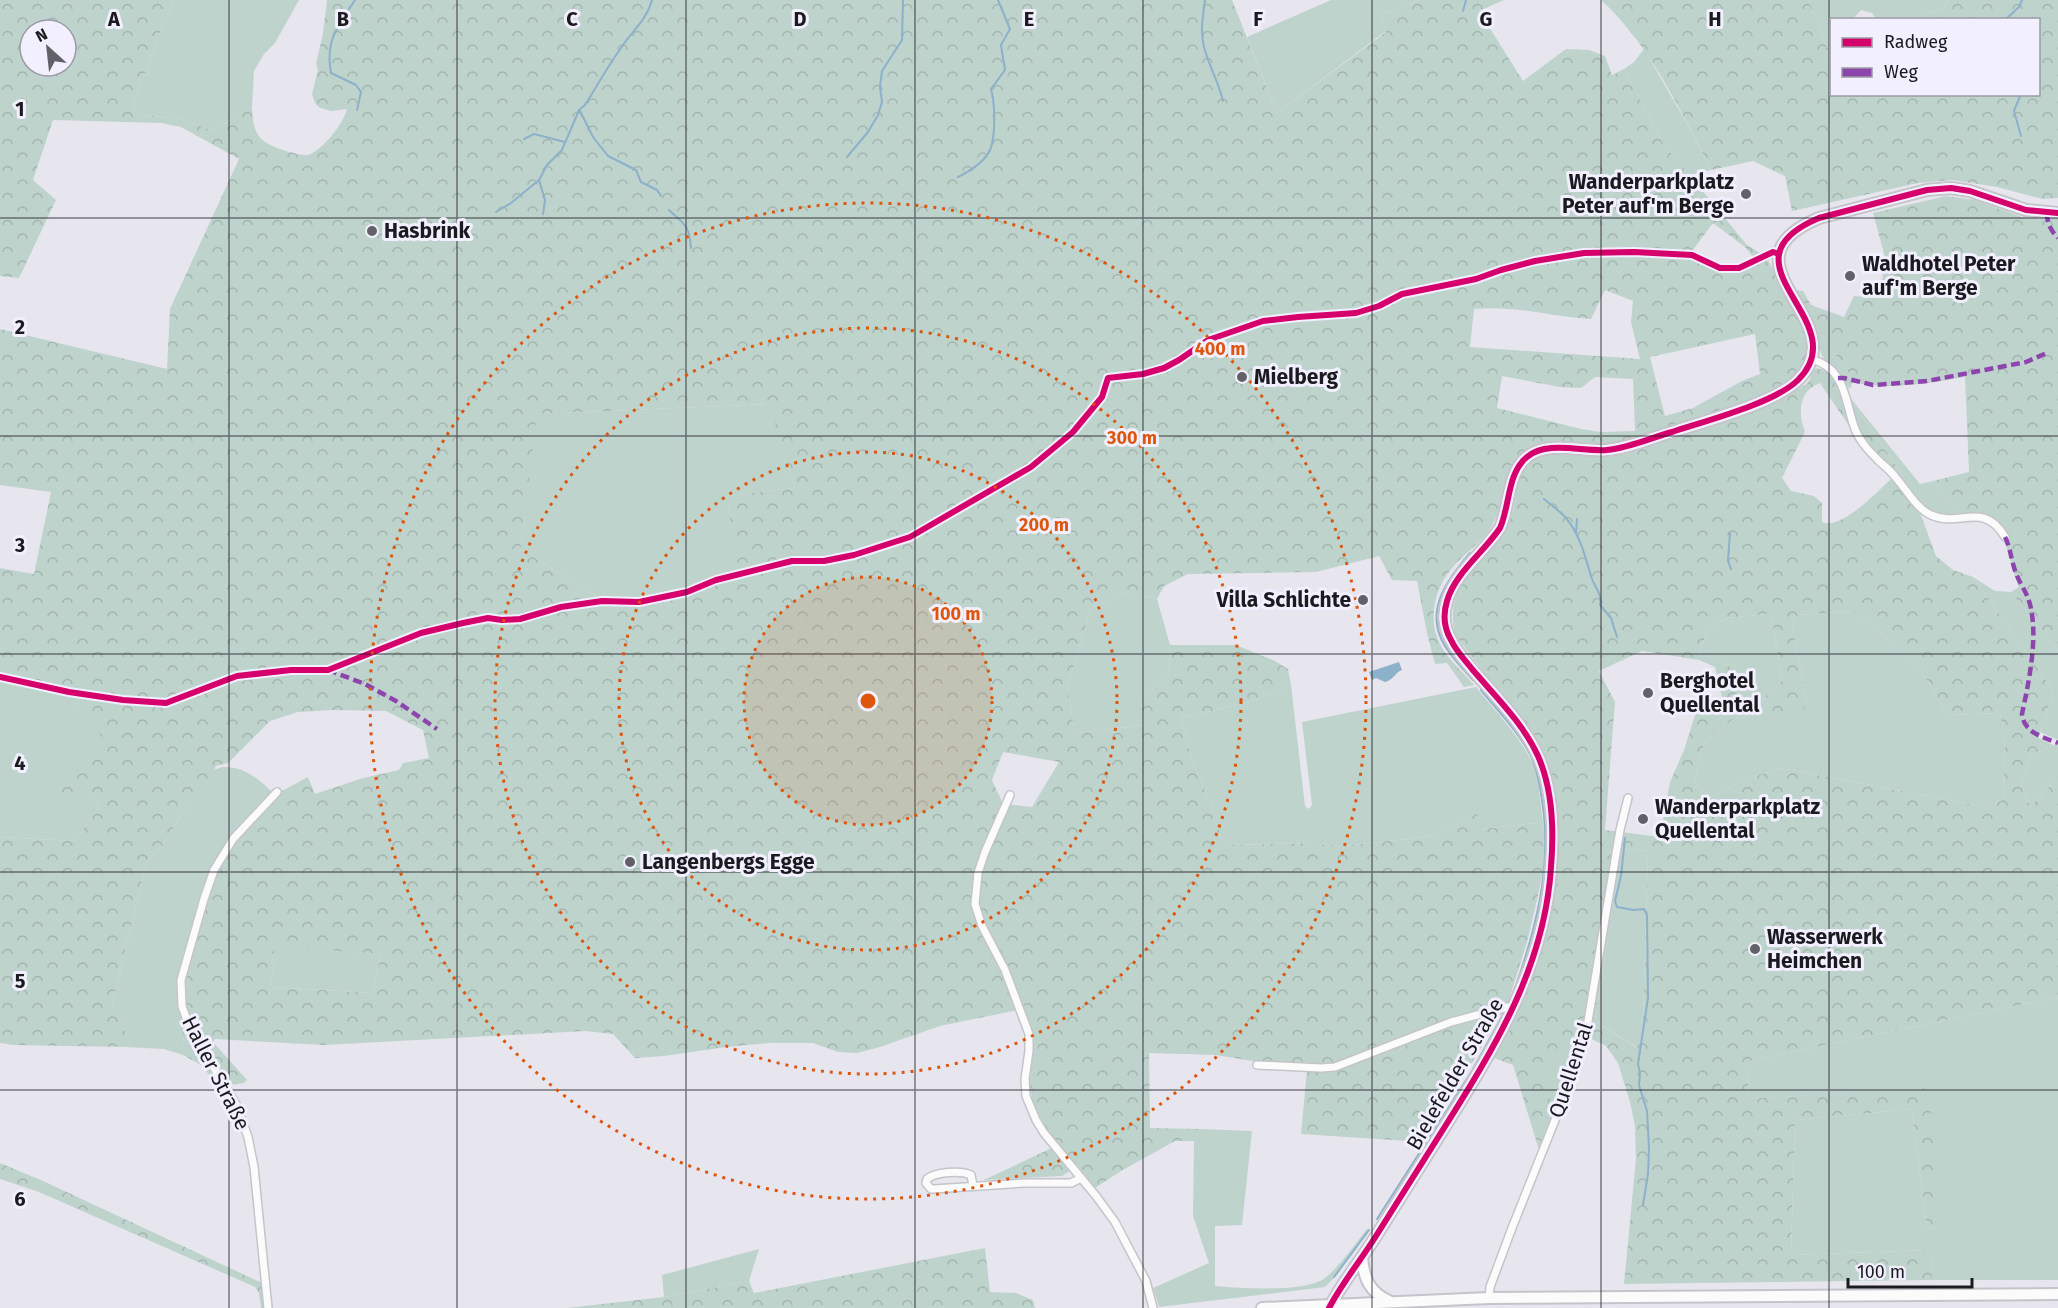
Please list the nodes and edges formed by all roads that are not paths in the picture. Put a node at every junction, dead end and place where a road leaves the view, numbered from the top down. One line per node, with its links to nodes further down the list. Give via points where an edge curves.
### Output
1 (2058, 213): 2 (main road, via 2026,210 1970,191 1927,190 1806,224 1785,239)
2 (1779, 254): 3 (street, via 1773,252); 4 (main road, via 1778,263 1786,284 1808,324 1813,341)
3 (1755, 261)
4 (1811, 359): 5 (street, via 1830,368 1844,386 1862,441 1920,507 1945,519 1987,519); 9 (main road, Bielefelder Straße, via 1809,368 1788,388 1723,415 1609,450 1546,448 1527,457 1513,479 1500,528 1447,599 1444,614 1451,640 1527,736 1542,764 1550,797 1548,894 1536,945)
5 (2005, 537)
6 (277, 792): 19 (street, Haller Straße, via 233,839 214,870 181,980 182,1006 190,1029 236,1104 248,1137)
7 (1010, 795): 11 (street, via 981,863 975,904 1029,1034 1025,1087 1030,1107 1044,1133)
8 (1628, 798): 15 (street, Quellental, via 1585,1039)
9 (1514, 1008): 10 (street, via 1451,1022 1335,1067); 13 (main road, Bielefelder Straße, via 1473,1083)
10 (1257, 1065)
11 (1081, 1178): 12 (street, via 1071,1183); 20 (street, via 1115,1222 1146,1281)
12 (973, 1186): 12 (street, via 930,1189 926,1183 929,1176 964,1172 971,1175)
13 (1362, 1258): 16 (main road, via 1369,1285); 17 (main road, Bielefelder Straße)
14 (2058, 1294): 15 (main road)
15 (1489, 1298): 16 (main road)
16 (1389, 1301): 17 (main road)
17 (1330, 1306): 18 (main road)
18 (1278, 1307): 21 (main road)
19 (268, 1308)
20 (1153, 1308)
21 (1262, 1308)

